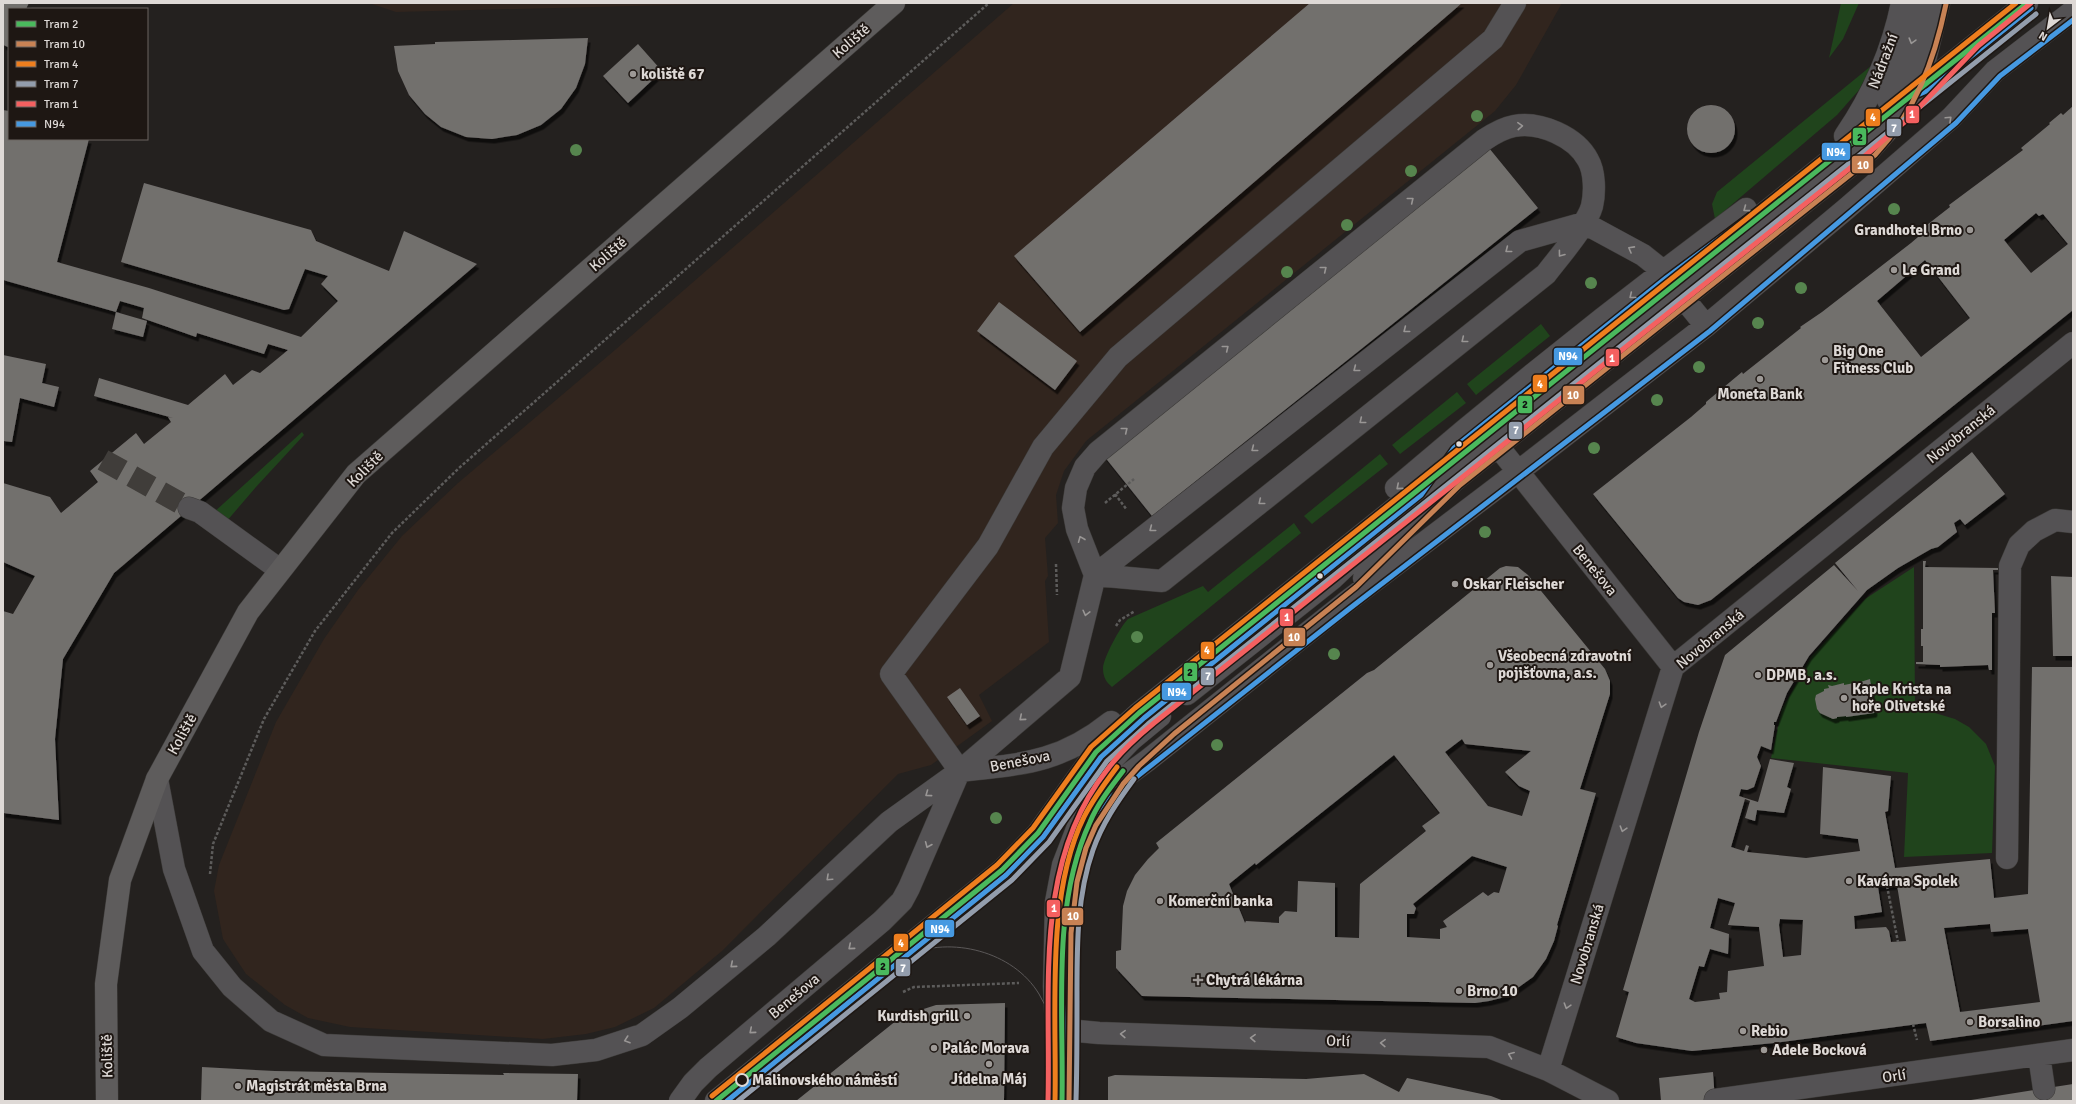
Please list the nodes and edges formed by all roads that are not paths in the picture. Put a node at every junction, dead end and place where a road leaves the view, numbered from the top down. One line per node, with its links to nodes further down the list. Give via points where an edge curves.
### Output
1 (894, 3): 22 (main road, Koliště, via 356,474)
2 (1515, 3): 29 (street, via 1493,39 1118,357 1043,447 988,546 891,674)
3 (1902, 3): 10 (street, Nádražní, via 1878,80)
4 (1921, 3): 9 (street, one-way to 9, via 1902,72)
5 (1939, 3): 8 (street)
6 (2027, 3): 8 (street)
7 (2073, 11): 13 (street, one-way to 7, via 1951,118 1995,71)
8 (1916, 90): 9 (street); 12 (street, via 1888,131 1870,150)
9 (1888, 100): 10 (street, Benešova)
10 (1845, 136): 12 (street, Benešova, one-way to 12)
11 (1584, 223): 12 (street, one-way to 11, via 1643,255); 23 (street, one-way to 23, via 1520,241); 23 (street, one-way to 23, via 1546,274 1162,581); 23 (street, one-way to 11, via 1077,529 1073,508 1076,488 1085,467 1098,452 1484,140 1515,126 1532,126 1549,130 1578,147 1593,172 1592,205)
12 (1673, 285): 13 (street); 15 (street, Benešova); 15 (street)
13 (1706, 326): 17 (street)
14 (2073, 343): 26 (street, Novobranská)
15 (1488, 433): 16 (street, Benešova); 17 (street, Benešova); 24 (street, via 1455,480 1416,517)
16 (1452, 451): 18 (street); 20 (street); 25 (street, Benešova, one-way to 25)
17 (1519, 471): 24 (street); 26 (street, Benešova)
18 (1417, 490): 20 (street); 27 (street)
19 (189, 508): 22 (street, via 200,512)
20 (1390, 522): 28 (street, via 1350,564)
21 (2073, 522): 32 (street, via 2055,520 2034,531 2019,545 2010,566)
22 (280, 570): 30 (main road, Koliště, via 248,612)
23 (1095, 575): 29 (street, one-way to 29, via 1070,678)
24 (1344, 603): 31 (street, via 1110,788)
25 (1210, 642): 27 (street); 29 (street, Benešova, via 1080,744 1053,756 1026,763)
26 (1674, 667): 36 (street, Novobranská, one-way to 36)
27 (1176, 684): 28 (street); 42 (street, via 1121,728 1096,752 1038,834 1002,870)
28 (1148, 725): 31 (street, via 1107,765)
29 (960, 771): 30 (street, one-way to 30, via 890,822 767,936 680,1008 642,1035 596,1050 552,1055 324,1045 271,1021 232,987 202,950 174,869); 41 (street, Benešova, one-way to 41, via 902,901 882,921 708,1068)
30 (157, 779): 40 (main road, Koliště, via 120,880 106,984)
31 (1086, 812): 33 (street, via 1063,865 1056,902)
32 (2007, 858)
33 (1056, 1029): 36 (street, Orlí, one-way to 33, via 1489,1046 1099,1033); 43 (street)
34 (2070, 1051): 35 (street, Orlí)
35 (2039, 1055): 37 (street); 38 (street, Orlí)
36 (1548, 1070): 44 (street, Orlí)
37 (2044, 1089)
38 (1783, 1096): 39 (street, Orlí)
39 (1715, 1100)
40 (107, 1101)
41 (680, 1101)
42 (716, 1101)
43 (1056, 1101)
44 (1608, 1101)

